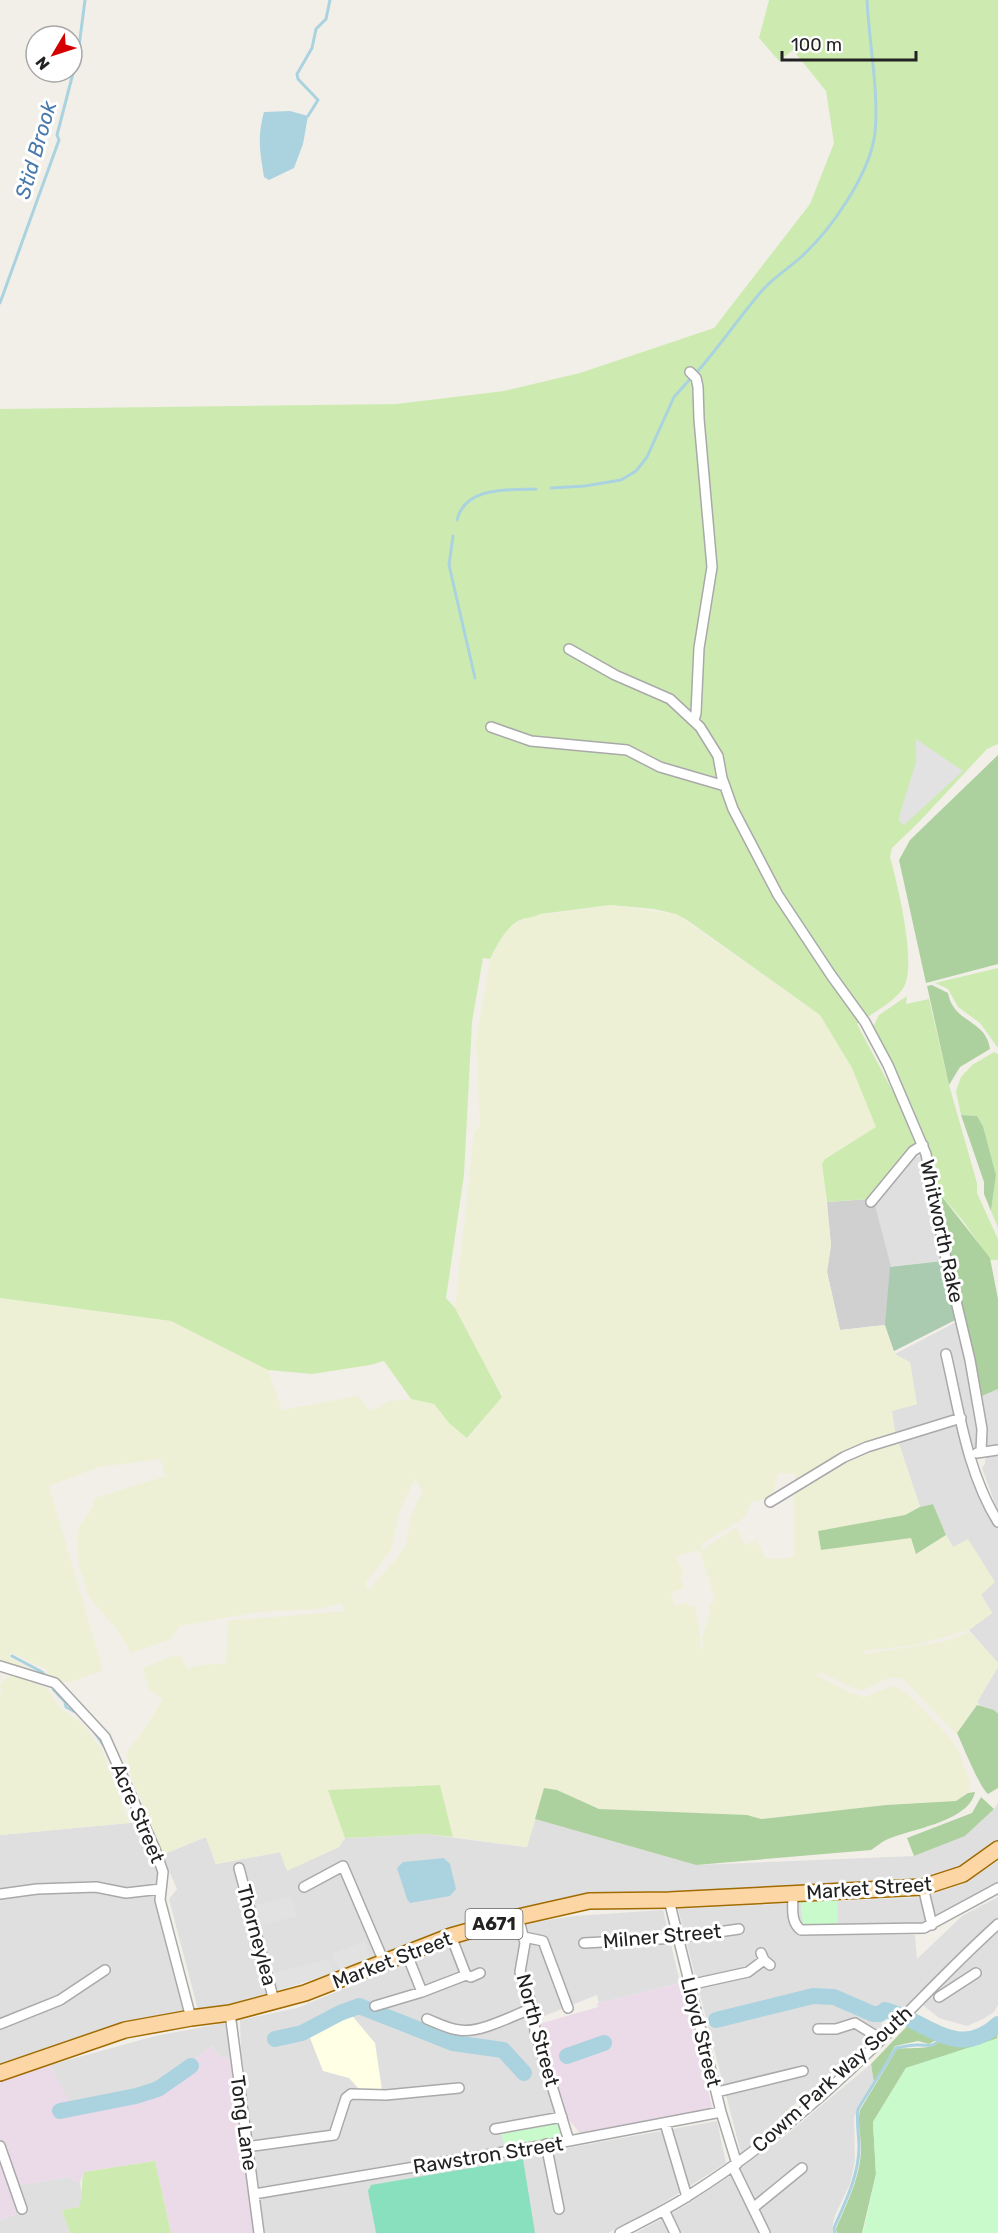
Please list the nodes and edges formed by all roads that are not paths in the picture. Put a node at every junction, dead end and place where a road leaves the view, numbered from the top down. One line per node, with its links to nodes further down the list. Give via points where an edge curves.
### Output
1 (690, 372): 3 (street, via 698,387 712,567 701,630)
2 (569, 649): 3 (street, Whitworth Rake, via 670,699)
3 (694, 720): 5 (street, Whitworth Rake, via 718,756)
4 (491, 727): 5 (street, via 531,741 627,750 660,767)
5 (725, 786): 6 (street, Whitworth Rake, via 778,895 865,1022)
6 (923, 1145): 7 (street, via 913,1151); 10 (street, Whitworth Rake, via 970,1360 982,1429)
7 (871, 1202)
8 (946, 1354): 9 (street)
9 (961, 1418): 12 (street); 13 (street, via 844,1457)
10 (981, 1450): 11 (street); 12 (street)
11 (998, 1450)
12 (970, 1456): 14 (street)
13 (770, 1502)
14 (998, 1522)
15 (0, 1666): 21 (street, Acre Street, via 55,1683 105,1737 155,1849 163,1872)
16 (998, 1849): 19 (main road, Market Street / A671, via 963,1874)
17 (239, 1869): 45 (street, Thorneylea)
18 (304, 1887): 35 (street, via 343,1866)
19 (923, 1887): 23 (main road, Market Street / A671); 27 (street)
20 (998, 1888): 27 (street)
21 (161, 1889): 22 (street, via 126,1893 96,1887); 50 (street, Acre Street, via 160,1900)
22 (0, 1894)
23 (793, 1894): 24 (main road, Market Street / A671); 27 (street, via 794,1920 801,1930 913,1929)
24 (669, 1900): 25 (main road, Market Street / A671, via 589,1901); 31 (street, Lloyd Street)
25 (518, 1917): 29 (main road, Market Street / A671); 30 (street, North Street)
26 (998, 1924): 36 (street, Cowm Park Way South)
27 (932, 1925)
28 (739, 1929): 31 (street, Milner Street)
29 (451, 1936): 33 (main road, Market Street / A671); 40 (street)
30 (524, 1937): 47 (street, North Street, via 520,1972); 48 (street, via 543,1941)
31 (677, 1938): 32 (street, Milner Street); 42 (street, Lloyd Street)
32 (584, 1943)
33 (406, 1952): 35 (main road, Market Street / A671); 43 (street)
34 (765, 1959): 42 (street, via 748,1972)
35 (384, 1962): 45 (main road, Market Street / A671)
36 (949, 1969): 41 (street); 54 (street, Cowm Park Way South)
37 (105, 1970): 52 (street, via 60,2000)
38 (480, 1973): 40 (street)
39 (976, 1973): 41 (street)
40 (466, 1975): 43 (street)
41 (958, 1984): 44 (street)
42 (689, 1985): 58 (street, Lloyd Street)
43 (422, 1992): 46 (street)
44 (939, 1997)
45 (274, 2001): 49 (main road, Market Street / A671)
46 (375, 2006)
47 (533, 2008): 51 (street, via 466,2031); 60 (street, North Street, via 535,2031)
48 (568, 2008)
49 (230, 2013): 50 (main road, Market Street / A671); 66 (street, Tong Lane)
50 (191, 2018): 56 (main road, Market Street / A671, via 125,2030)
51 (427, 2019)
52 (0, 2024)
53 (818, 2029): 54 (street, via 855,2023)
54 (881, 2039): 67 (street, Cowm Park Way South, via 798,2116)
55 (803, 2072): 58 (street)
56 (0, 2073)
57 (448, 2078): 66 (street, via 454,2089 386,2096 351,2094 346,2098 334,2135)
58 (717, 2092): 59 (street, Lloyd Street)
59 (721, 2112): 61 (street, Rawstron Street); 67 (street, Lloyd Street)
60 (562, 2117): 62 (street); 63 (street, North Street)
61 (665, 2123): 63 (street, Rawstron Street); 70 (street)
62 (495, 2129)
63 (569, 2141): 64 (street, Rawstron Street)
64 (546, 2144): 69 (street, Rawstron Street); 73 (street)
65 (0, 2146): 72 (street)
66 (246, 2147): 69 (street, Tong Lane)
67 (735, 2165): 70 (street, Cowm Park Way South); 71 (street, Lloyd Street)
68 (802, 2168): 71 (street)
69 (254, 2194): 75 (street, Tong Lane)
70 (687, 2197): 74 (street, Cowm Park Way South)
71 (753, 2208): 78 (street, Lloyd Street)
72 (22, 2209)
73 (559, 2209)
74 (664, 2210): 76 (street, Cowm Park Way South); 77 (street)
75 (259, 2233)
76 (620, 2233)
77 (675, 2233)
78 (765, 2233)

